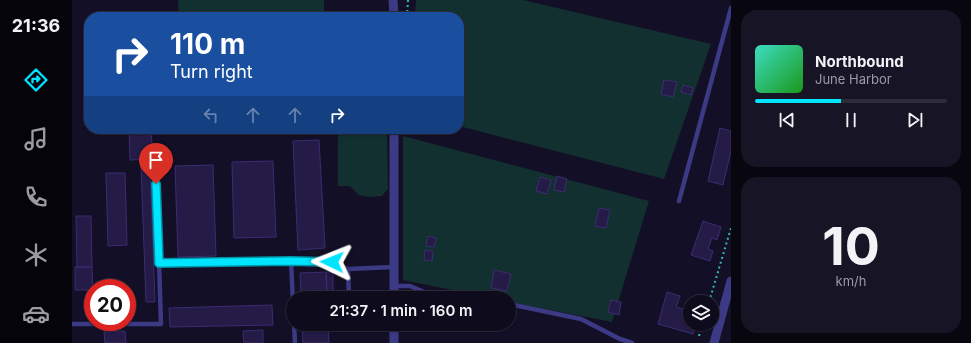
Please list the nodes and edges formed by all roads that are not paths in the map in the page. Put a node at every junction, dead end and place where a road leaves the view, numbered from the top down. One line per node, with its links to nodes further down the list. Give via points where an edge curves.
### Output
1 (393, 0): 3 (street)
2 (731, 8): 6 (lane)
3 (394, 12)
4 (394, 134): 9 (street)
5 (156, 168): 8 (lane)
6 (679, 201)
7 (291, 261): 8 (lane); 10 (lane, via 332,262); 13 (lane)
8 (159, 263): 18 (lane, via 161,324)
9 (393, 267): 10 (lane); 12 (street)
10 (348, 269): 14 (lane)
11 (731, 281): 24 (street)
12 (393, 286): 15 (street); 16 (lane, via 410,286)
13 (292, 291)
14 (349, 291)
15 (393, 291)
16 (422, 291)
17 (516, 305): 23 (lane, via 581,318)
18 (72, 324)
19 (294, 331): 21 (lane)
20 (394, 331): 22 (street)
21 (295, 343)
22 (394, 343)
23 (632, 343)
24 (714, 343)

